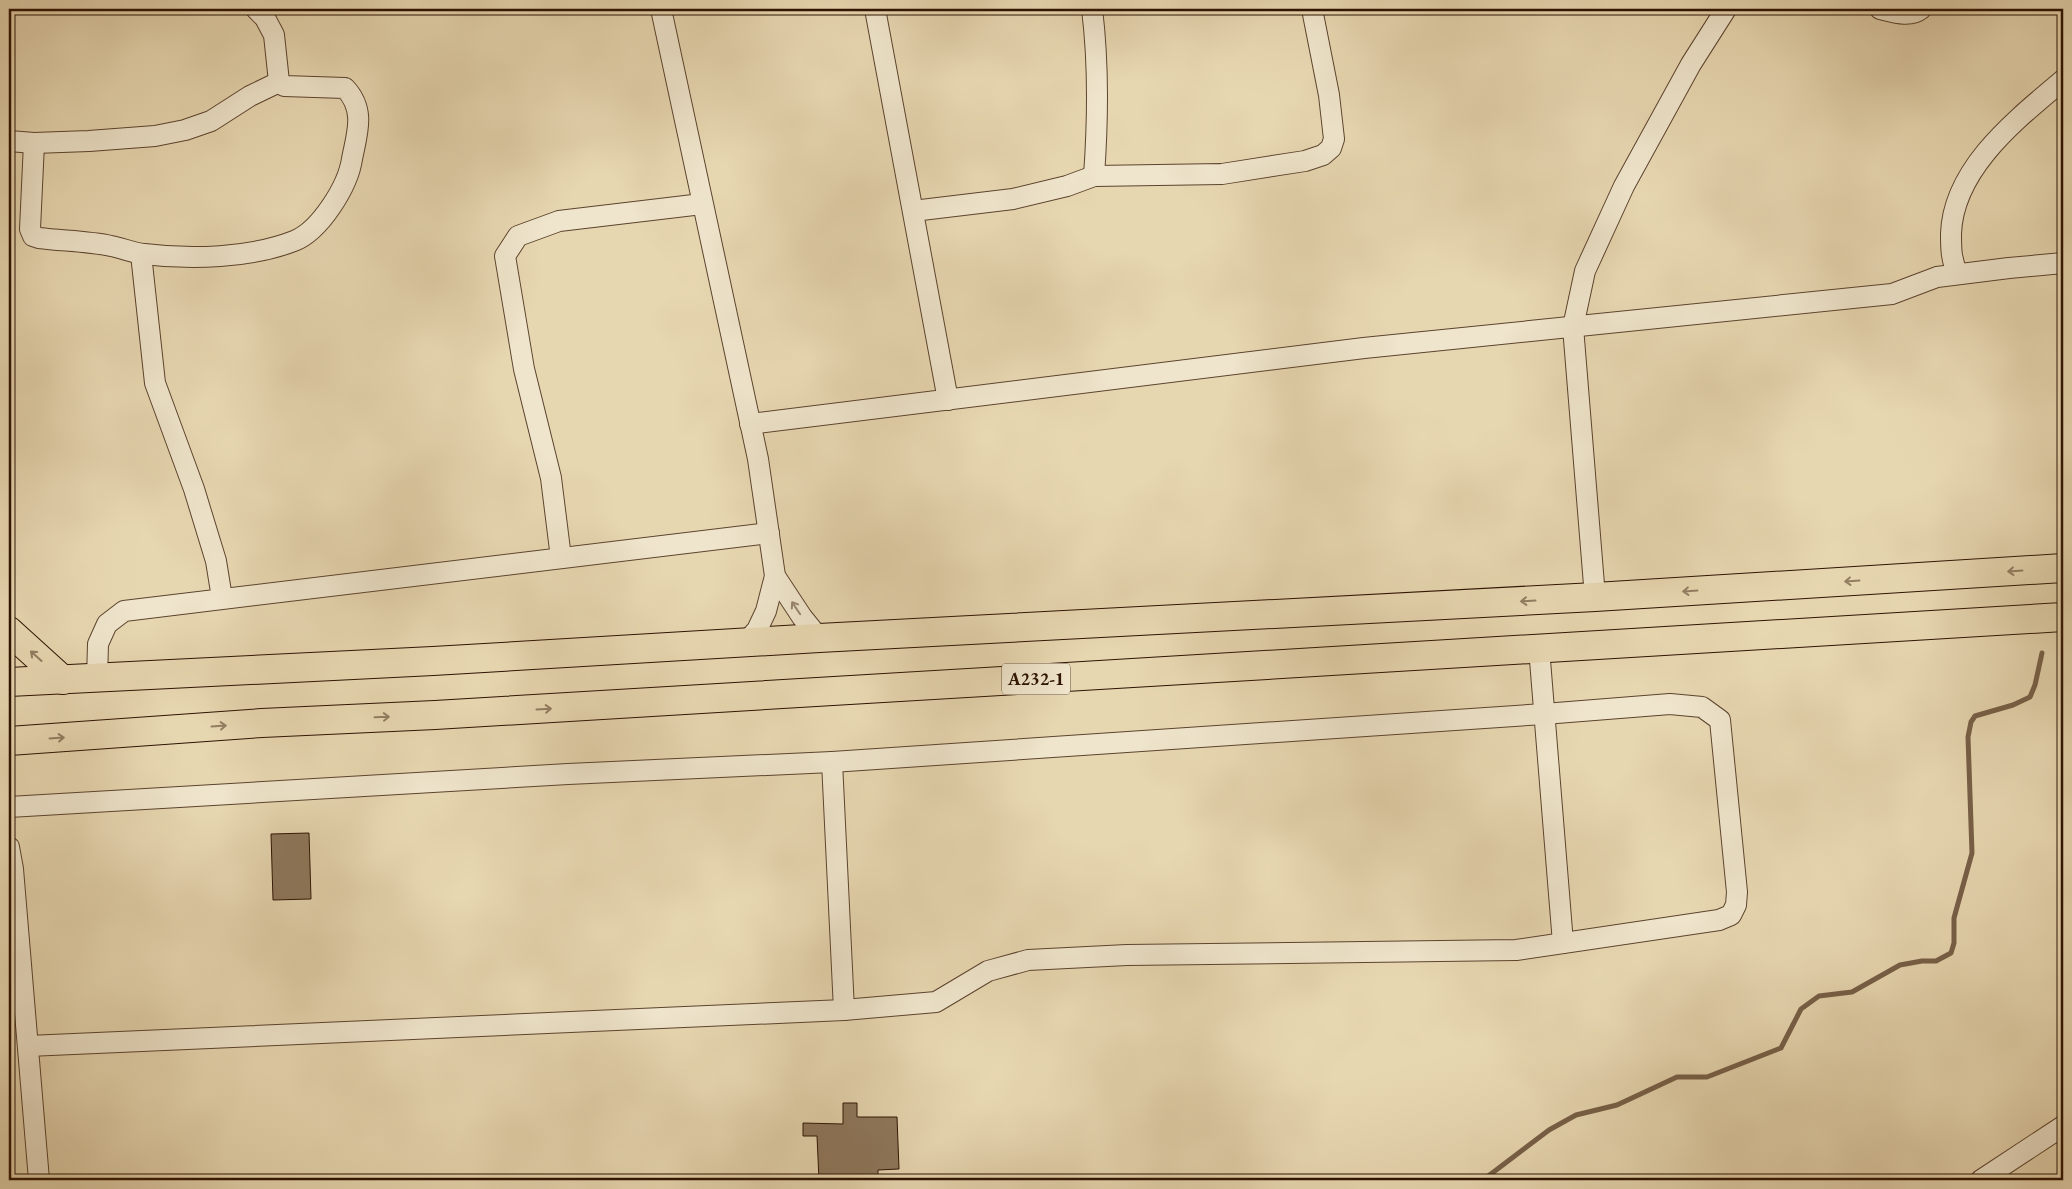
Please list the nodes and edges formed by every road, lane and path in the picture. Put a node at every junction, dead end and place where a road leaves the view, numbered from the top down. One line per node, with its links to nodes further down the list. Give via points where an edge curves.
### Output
1 (256, 9): 10 (street, via 274,35)
2 (661, 9): 14 (street)
3 (875, 9): 15 (street)
4 (1092, 9): 13 (street, via 1097,50 1098,115)
5 (1312, 9): 13 (street, via 1334,139 1331,148 1323,155 1305,161 1222,174)
6 (1726, 9): 19 (street, via 1691,64 1624,186 1585,271)
7 (1880, 9): 8 (street, via 1906,14)
8 (1920, 9)
9 (2063, 80): 18 (street, via 2005,130 1968,176 1956,200 1952,222 1950,255)
10 (279, 82): 12 (street, via 211,121 185,130 155,136); 16 (street, via 284,86 345,88 357,106 359,123 352,164 326,213 296,240 244,254 171,257)
11 (9, 141): 12 (street)
12 (34, 144): 16 (street, via 30,229 33,236 110,246)
13 (1094, 176): 15 (street, via 1013,199)
14 (702, 204): 21 (street); 23 (street, via 559,221 518,236 505,256 524,370 550,478)
15 (912, 211): 20 (street)
16 (141, 254): 27 (street, via 155,383 194,490 216,561)
17 (2063, 263): 18 (street)
18 (1958, 274): 19 (street, via 1937,277 1892,294)
19 (1573, 327): 20 (street); 26 (street)
20 (948, 400): 21 (street)
21 (750, 424): 22 (street)
22 (769, 533): 23 (street); 25 (street)
23 (561, 558): 27 (street)
24 (2063, 568): 26 (highway, one-way to 26)
25 (775, 576): 30 (street, one-way to 25); 31 (street, via 766,611 757,630)
26 (1595, 597): 30 (highway, one-way to 30)
27 (222, 598): 33 (street, via 124,611 107,624 98,644)
28 (2063, 616): 32 (highway, A232-1)
29 (9, 631): 34 (highway, one-way to 29)
30 (820, 638): 31 (highway)
31 (746, 642): 33 (highway)
32 (1539, 648): 36 (street); 37 (highway, A232-1, one-way to 32, via 262,723 445,715)
33 (98, 679): 34 (highway)
34 (63, 680): 35 (highway)
35 (9, 682)
36 (1544, 714): 38 (street); 41 (street); 41 (street, via 1670,704 1702,707 1720,720 1738,892 1731,916 1719,920)
37 (9, 742)
38 (832, 762): 39 (street); 42 (street)
39 (9, 807)
40 (9, 847): 43 (street)
41 (1563, 943): 42 (street, via 1516,950 1127,955 1028,960 988,971 936,1002)
42 (844, 1010): 43 (street)
43 (28, 1046): 45 (street)
44 (2063, 1126): 46 (street)
45 (39, 1180)
46 (1981, 1180)

